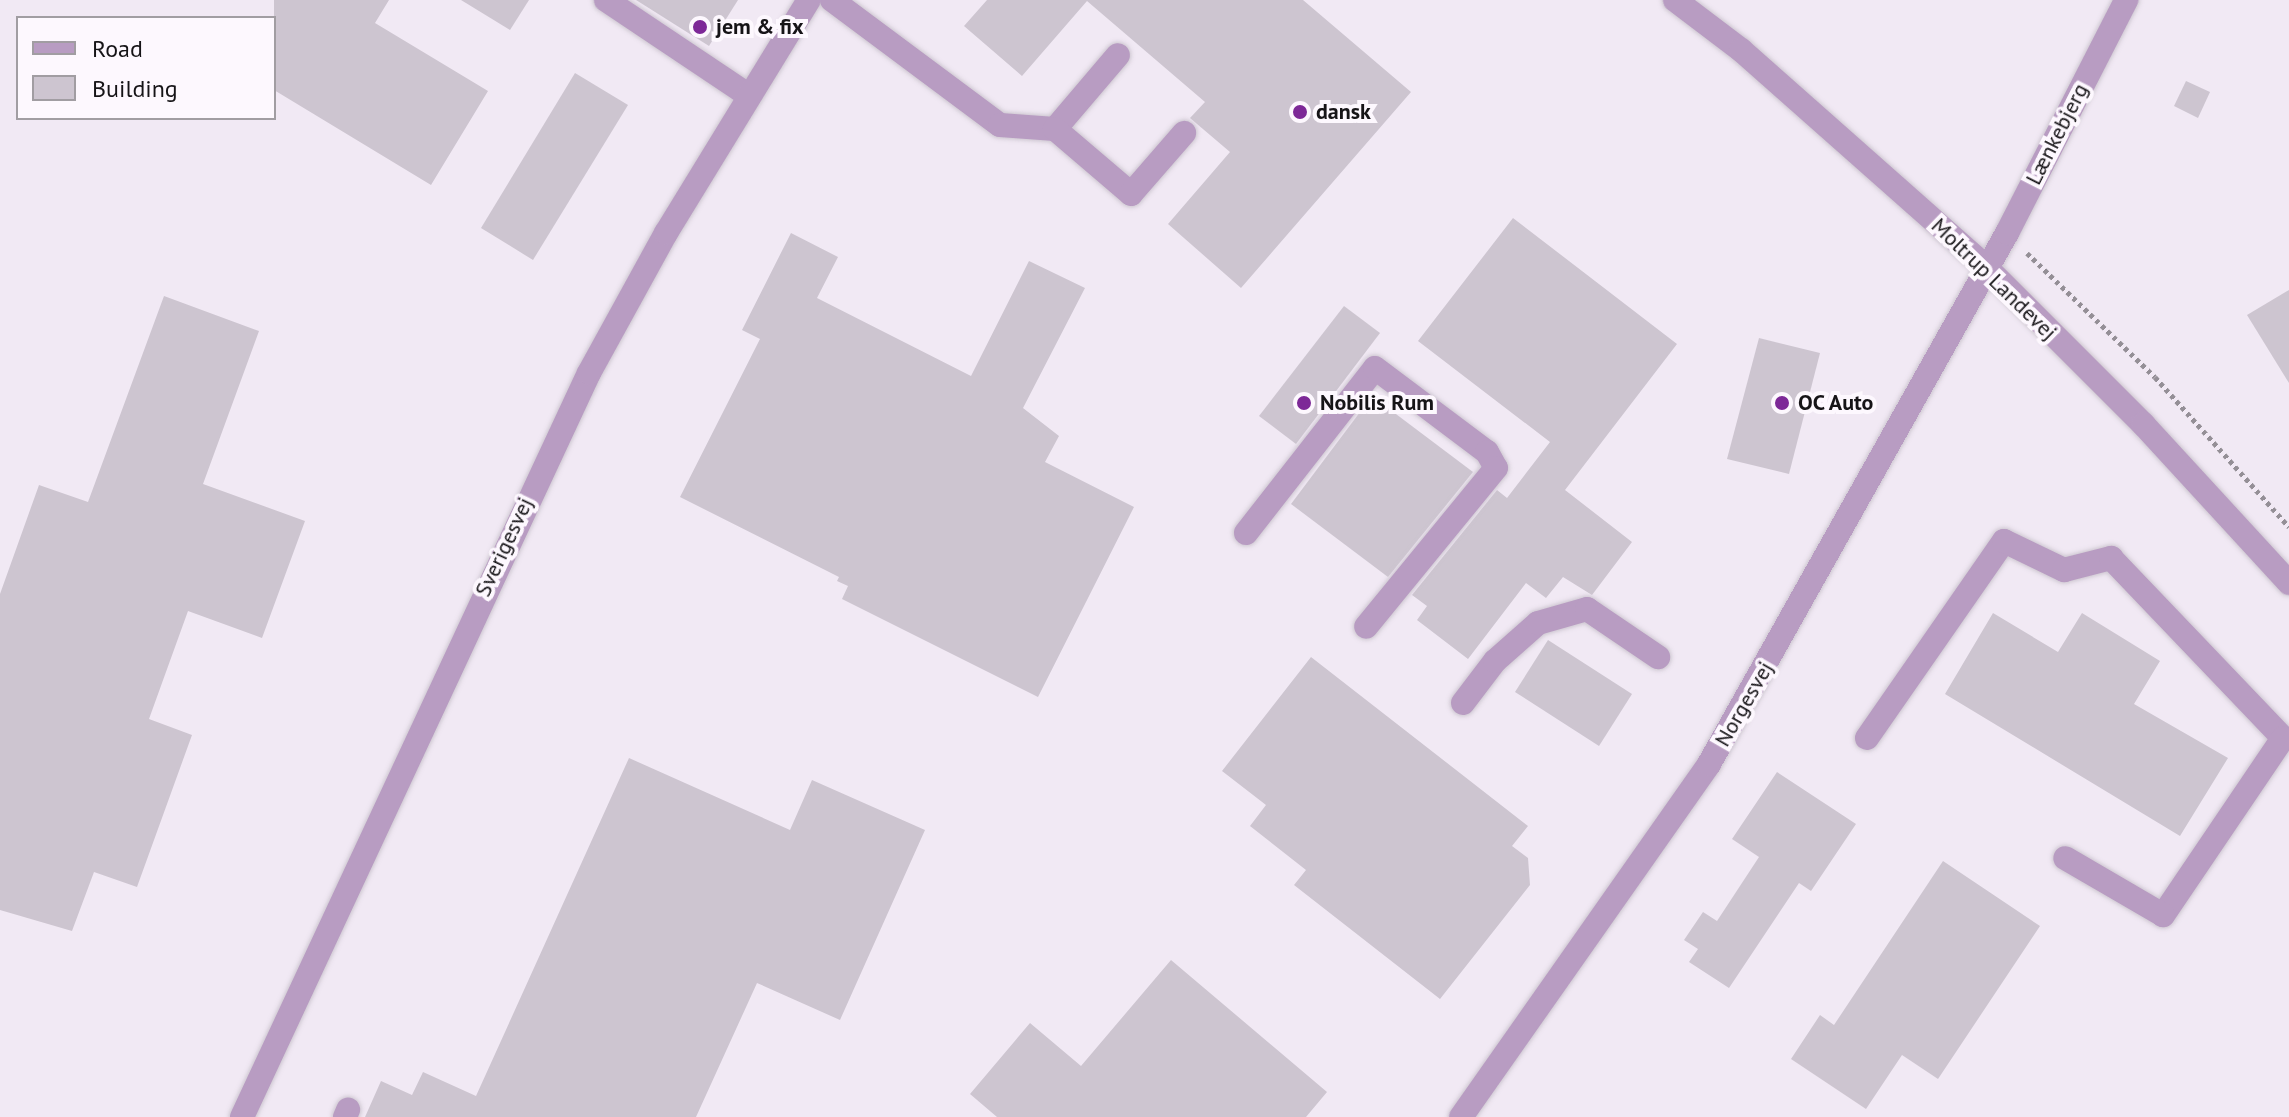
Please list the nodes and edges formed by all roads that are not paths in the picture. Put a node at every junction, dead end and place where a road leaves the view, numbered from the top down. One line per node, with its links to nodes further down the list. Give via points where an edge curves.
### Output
1 (606, 0): 7 (street)
2 (809, 0): 7 (street, Sverigesvej)
3 (832, 0): 8 (street, via 1000,125)
4 (1675, 0): 10 (street, Moltrup Landevej, via 1741,50)
5 (2126, 0): 10 (street, Lænkebjerg)
6 (1118, 55): 8 (street)
7 (748, 95): 18 (street, Sverigesvej, via 666,233 541,468)
8 (1055, 129): 9 (street, via 1131,194)
9 (1184, 133)
10 (1987, 268): 12 (street, Moltrup Landevej, via 2143,424); 19 (street, Norgesvej, via 1709,764)
11 (1246, 533): 13 (street, via 1375,368 1487,452 1496,468)
12 (2289, 583)
13 (1366, 627)
14 (1658, 657): 15 (street, via 1587,609 1538,623 1495,661)
15 (1463, 703)
16 (1867, 738): 17 (street, via 2004,541 2064,570 2111,558 2283,738 2163,915)
17 (2065, 858)
18 (242, 1117)
19 (1461, 1117)

